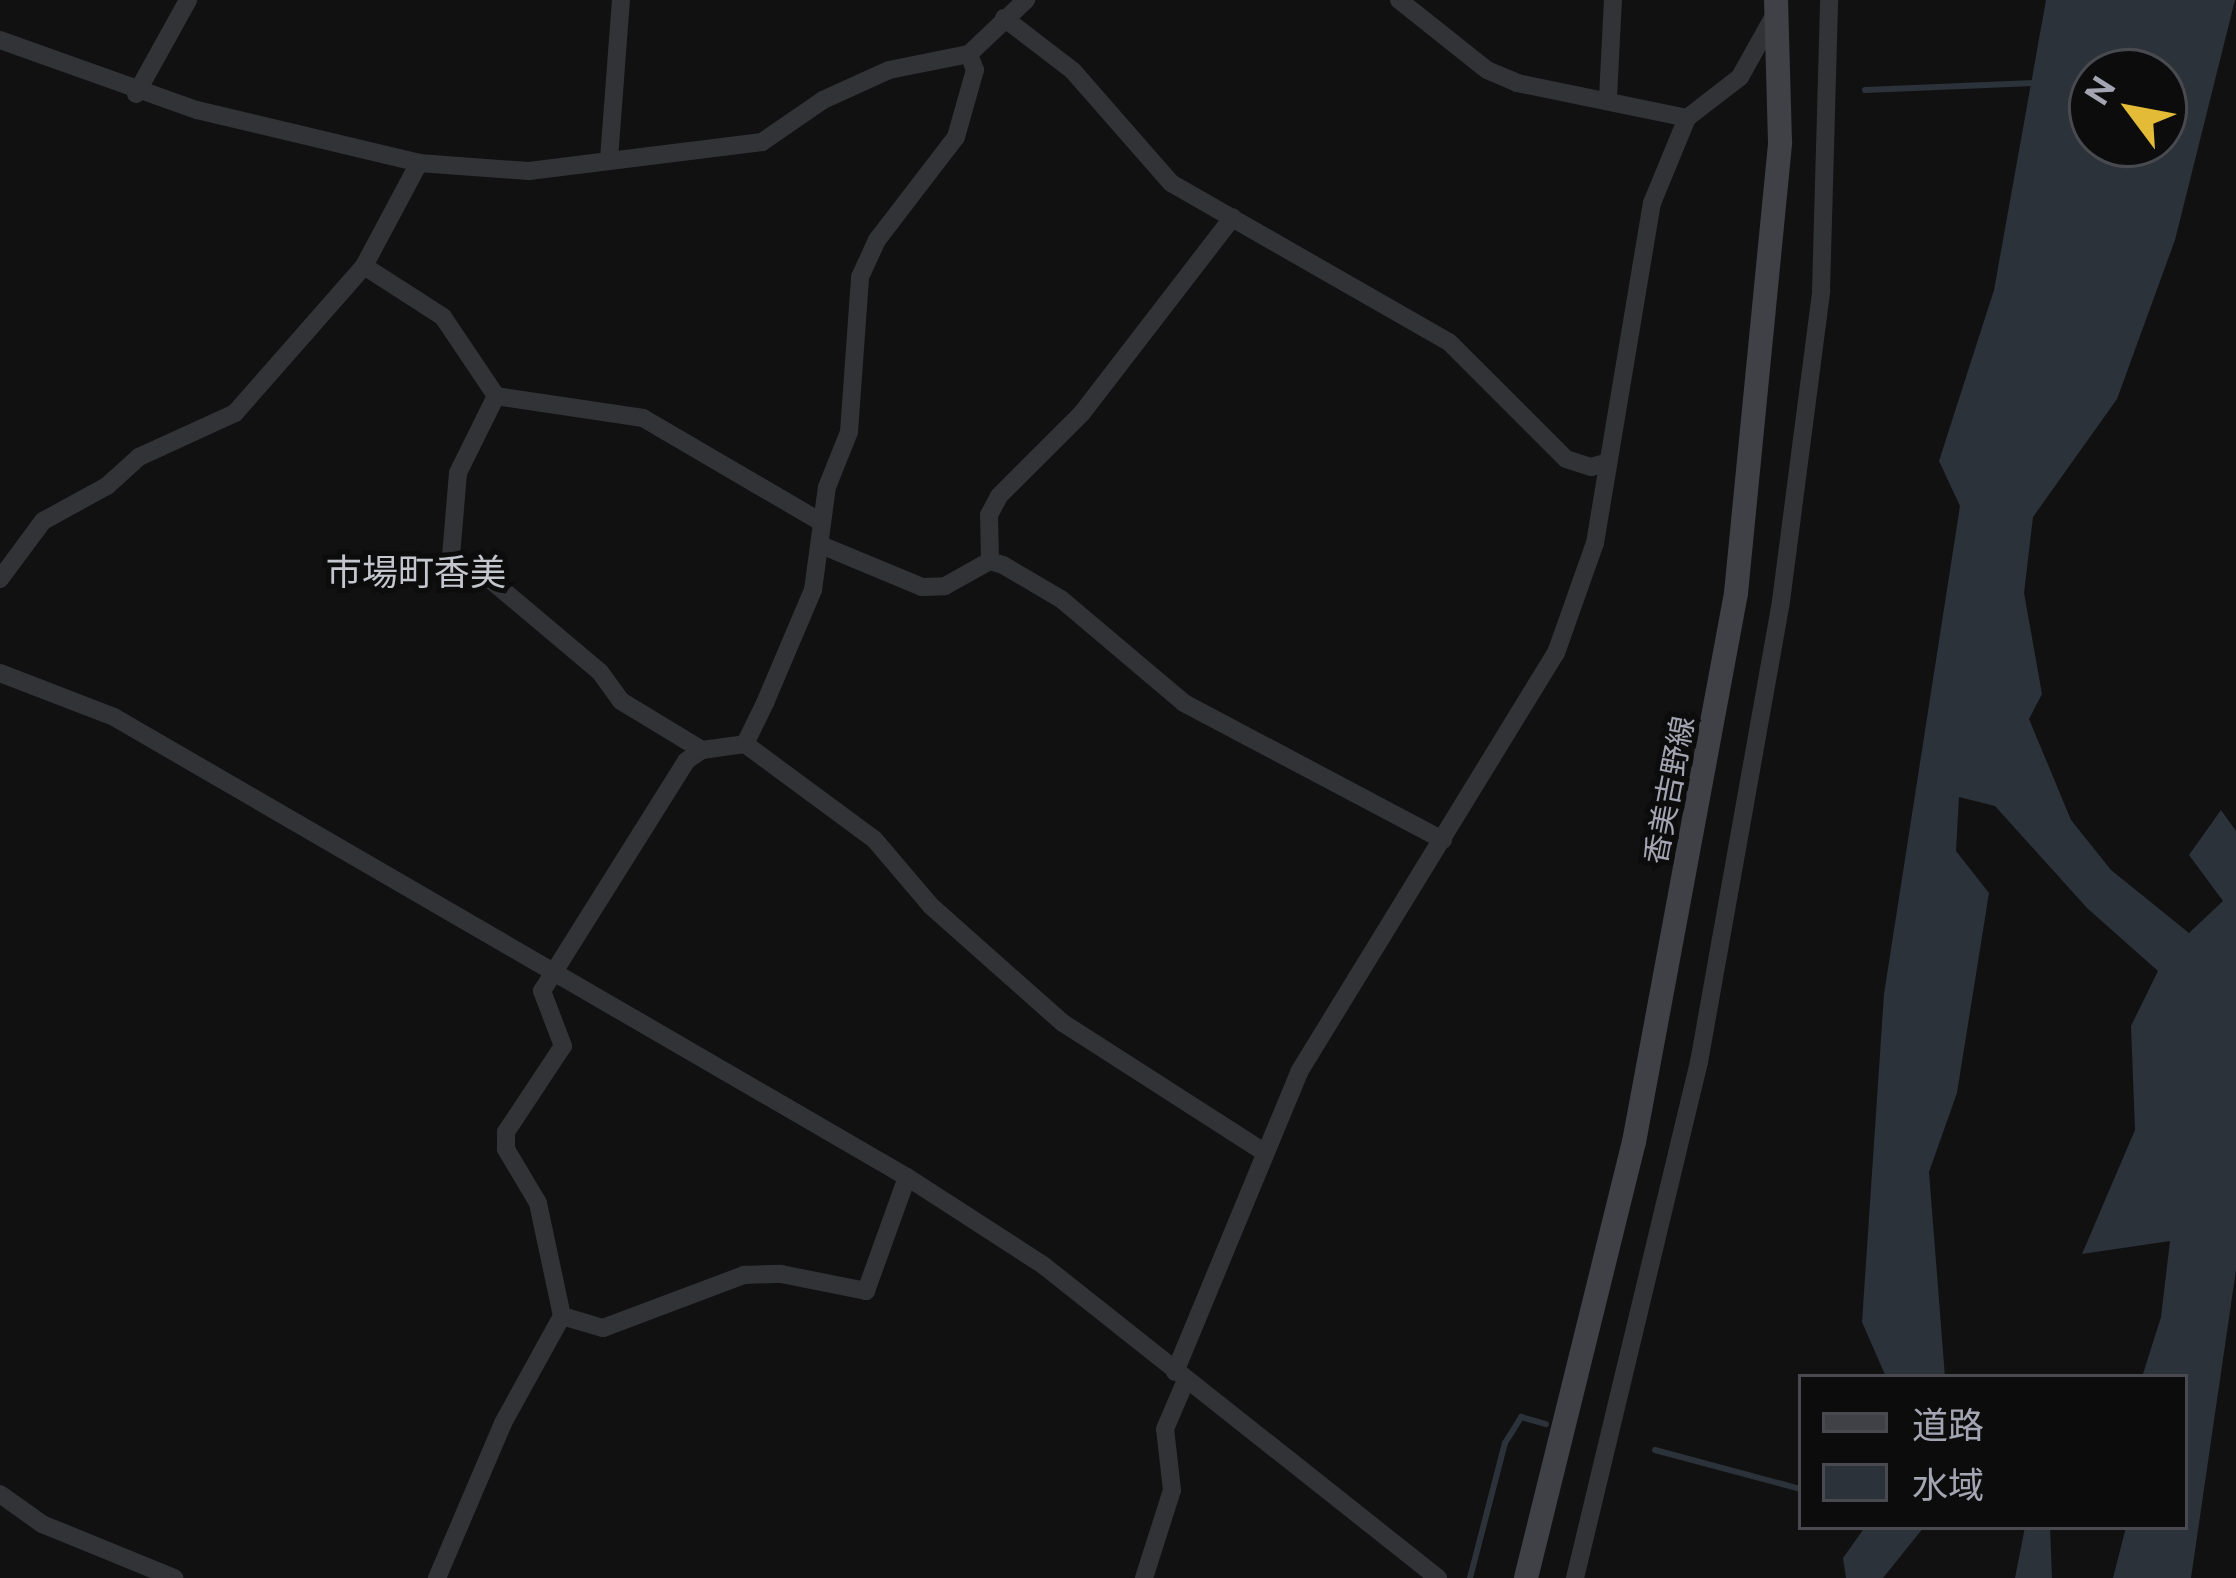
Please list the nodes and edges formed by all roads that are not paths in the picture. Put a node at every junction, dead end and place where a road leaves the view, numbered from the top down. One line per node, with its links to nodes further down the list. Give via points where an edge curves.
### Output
1 (188, 0): 11 (street)
2 (621, 0): 14 (street)
3 (1026, 0): 8 (street)
4 (1399, 0): 12 (street, via 1487,70)
5 (1613, 0): 12 (street)
6 (1829, 0): 39 (street, via 1821,291 1781,601 1699,1062)
7 (1776, 4): 13 (street, via 1755,59); 38 (main road, 香美吉野線, via 1780,142 1736,593 1634,1142)
8 (1004, 18): 10 (street); 16 (street, via 1073,71 1171,184)
9 (0, 40): 11 (street)
10 (969, 54): 14 (street, via 889,70 823,100 762,142); 20 (street, via 975,70 956,137 877,240 860,277 849,432)
11 (136, 94): 15 (street)
12 (1608, 98): 13 (street)
13 (1687, 118): 19 (street, via 1652,203)
14 (609, 159): 15 (street, via 529,171)
15 (419, 163): 17 (street)
16 (1233, 217): 19 (street, via 1449,342 1567,459 1591,467); 22 (street, via 1082,413 999,496 989,515)
17 (364, 266): 18 (street, via 443,317); 23 (street, via 235,413 140,458 43,521)
18 (496, 396): 20 (street, via 643,418); 26 (street, via 458,473 451,557 492,581 600,672 621,701)
19 (1608, 462): 27 (street, via 1595,543 1556,652)
20 (821, 522): 21 (street)
21 (821, 545): 22 (street, via 922,587 946,586); 25 (street, via 813,590)
22 (990, 561): 27 (street, via 1061,599 1184,703)
23 (0, 579)
24 (0, 673): 28 (street, via 114,717)
25 (745, 744): 26 (street); 29 (street, via 874,838 931,906 1063,1023)
26 (702, 750): 28 (street, via 686,761)
27 (1443, 840): 29 (street, via 1299,1072)
28 (551, 972): 30 (street); 31 (street, via 543,1007 563,1046 506,1132 506,1149 538,1203)
29 (1264, 1152): 32 (street)
30 (908, 1178): 31 (street, via 866,1292 781,1274 744,1276 603,1328); 32 (street, via 1043,1265)
31 (562, 1316): 35 (street, via 494,1442)
32 (1180, 1376): 36 (street, via 1165,1429 1172,1490); 37 (street)
33 (0, 1494): 34 (street, via 42,1524)
34 (174, 1578)
35 (437, 1578)
36 (1144, 1578)
37 (1438, 1578)
38 (1526, 1578)
39 (1575, 1578)

